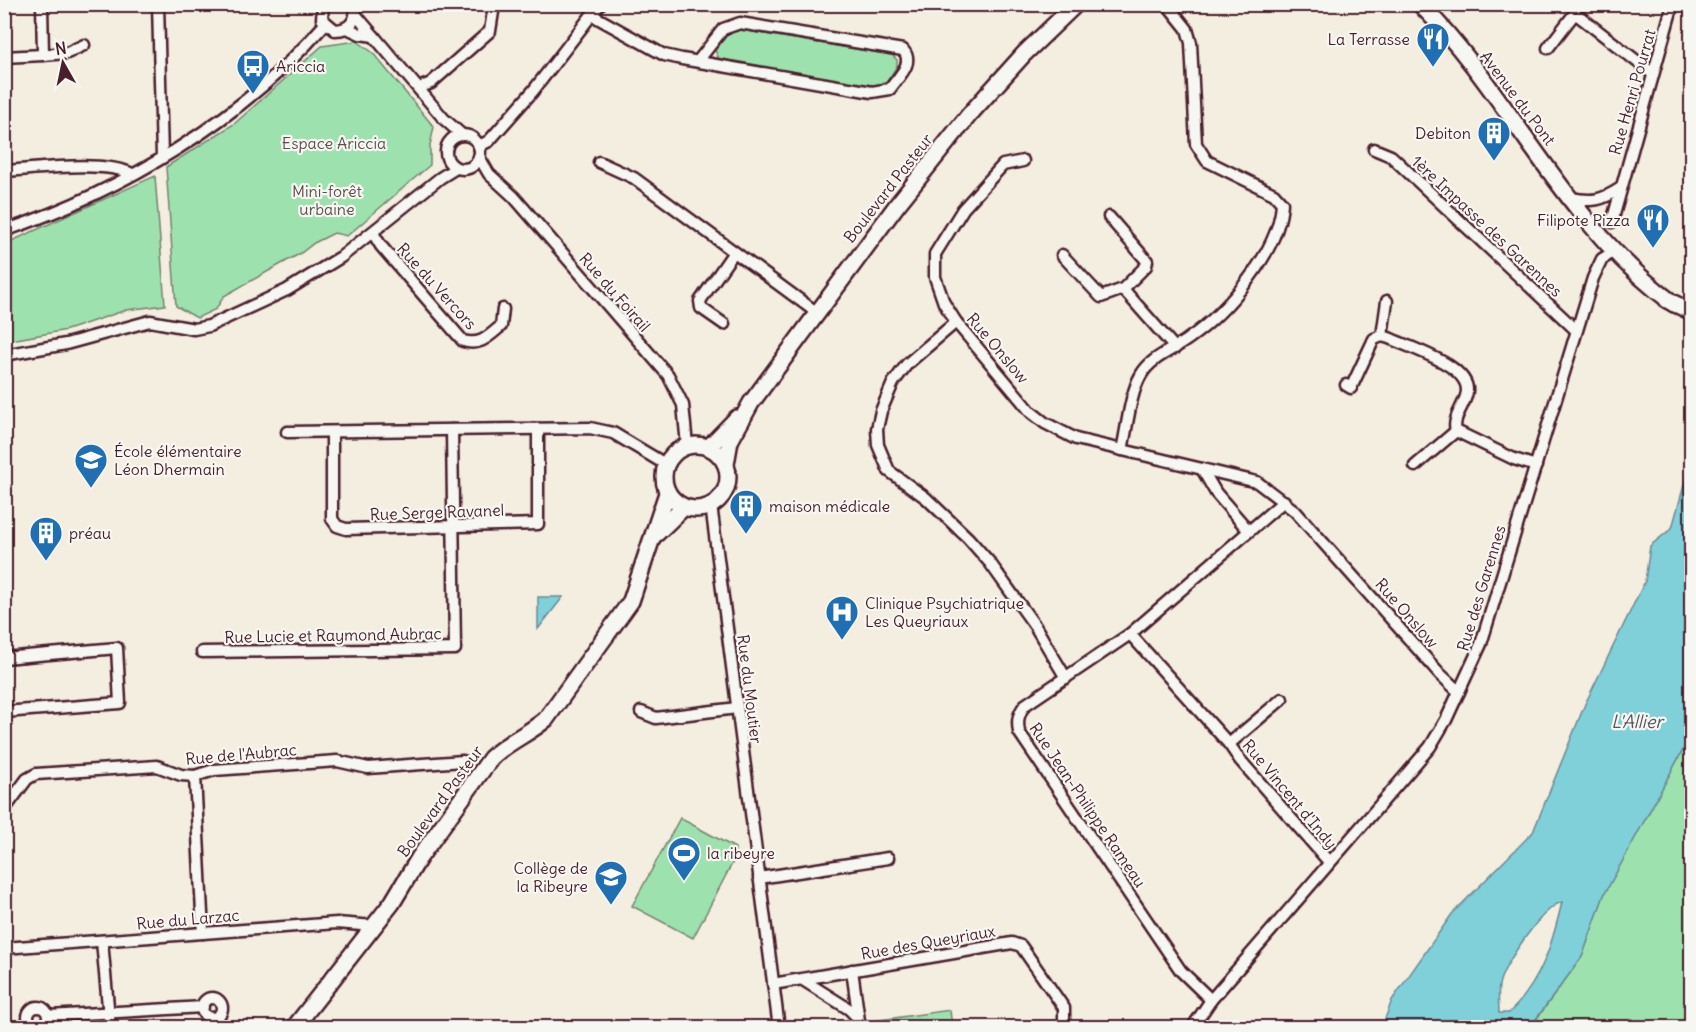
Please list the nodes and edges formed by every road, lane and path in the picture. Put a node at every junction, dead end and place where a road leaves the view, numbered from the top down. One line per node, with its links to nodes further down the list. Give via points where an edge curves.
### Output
1 (42, 4): 19 (street)
2 (158, 4): 29 (street)
3 (322, 4): 14 (street)
4 (600, 4): 13 (street)
5 (1167, 4): 57 (street, via 1187,29 1191,43 1196,144 1200,154 1274,194 1282,203 1281,217 1251,276 1190,338)
6 (1419, 4): 38 (main road, Avenue du Pont, via 1459,49)
7 (1565, 4): 12 (street)
8 (1673, 4): 22 (street, Rue Henri Pourrat)
9 (1076, 6): 51 (main road, Boulevard Pasteur, via 1024,54 969,115)
10 (355, 10): 15 (street); 16 (street)
11 (493, 12): 23 (street, via 490,31 431,83)
12 (1575, 13): 18 (street); 22 (street)
13 (592, 15): 21 (street, via 664,54); 28 (street, via 533,91)
14 (325, 24): 15 (street, via 335,30); 29 (street, via 253,95)
15 (346, 28): 16 (street)
16 (374, 36): 23 (street)
17 (84, 45): 19 (street, via 67,53)
18 (1548, 48)
19 (43, 56): 20 (street)
20 (4, 57)
21 (698, 61): 21 (street, via 723,29 740,23 903,50 908,55 908,63 890,89 872,92)
22 (1652, 73): 37 (street, Rue Henri Pourrat)
23 (419, 87): 24 (street)
24 (444, 119): 25 (street); 26 (street)
25 (462, 135): 26 (street); 28 (street, via 475,140)
26 (447, 145): 32 (street, via 446,156)
27 (1374, 149): 55 (street, 1ère Impasse des Garennes, via 1391,156)
28 (479, 151): 33 (street); 36 (street, Rue du Foirail)
29 (162, 157): 35 (street)
30 (1023, 161): 53 (street, Rue Onslow, via 1000,168 963,209 935,254 934,277)
31 (599, 162): 44 (street, via 634,178)
32 (456, 168): 33 (street); 43 (street)
33 (468, 168): 36 (street, Rue du Foirail)
34 (4, 171): 35 (street, via 100,167 120,168)
35 (132, 174): 42 (street, via 65,208)
36 (489, 174): 66 (street, Rue du Foirail, via 514,197 668,375 683,405)
37 (1621, 188): 38 (street, via 1604,199); 41 (street, Rue Henri Pourrat)
38 (1570, 198): 39 (main road, Avenue du Pont)
39 (1584, 216): 46 (main road, Avenue du Pont); 49 (main road, Avenue du Pont, via 1646,283)
40 (1109, 217): 47 (street, via 1147,261)
41 (1612, 222)
42 (4, 231)
43 (373, 233): 50 (street, Rue du Vercors, via 463,341 479,343 486,339 501,326); 58 (street, via 313,275 209,326 194,329 150,321)
44 (734, 252): 51 (street); 54 (street, via 700,301 701,308)
45 (1062, 255): 47 (street, via 1101,297)
46 (1607, 256): 49 (main road, Avenue du Pont); 55 (street, Rue des Garennes, via 1593,278)
47 (1123, 289): 57 (street)
48 (1387, 301): 56 (street)
49 (1674, 304): 52 (main road)
50 (503, 309)
51 (816, 312): 60 (main road, Boulevard Pasteur)
52 (1692, 312)
53 (956, 322): 68 (street, Rue Onslow, via 1031,412 1045,423 1076,439); 84 (street, via 907,364 892,383 881,411 878,445 889,471 926,498 990,563)
54 (723, 324)
55 (1576, 330): 72 (street, Rue des Garennes)
56 (1382, 336): 59 (street, via 1374,339 1352,388); 63 (street, via 1462,373 1468,386 1454,425)
57 (1175, 348): 68 (street, via 1140,375)
58 (4, 356)
59 (1346, 385)
60 (751, 403): 67 (main road, Boulevard Pasteur); 69 (main road, Boulevard Pasteur, via 730,441)
61 (538, 429): 62 (street); 70 (street, via 603,430); 78 (street, Rue Serge Ravanel, via 538,524)
62 (452, 430): 65 (street); 78 (street, Rue Lucie et Raymond Aubrac)
63 (1456, 431): 71 (street); 72 (street)
64 (287, 432): 65 (street)
65 (332, 432): 78 (street, Rue Serge Ravanel, via 333,519 337,525 346,529)
66 (687, 445): 67 (main road); 70 (main road, via 678,449)
67 (709, 447): 69 (main road)
68 (1122, 450): 73 (street, Rue Onslow)
69 (726, 464): 76 (main road, via 728,483)
70 (665, 465): 74 (main road, via 663,484)
71 (1415, 466)
72 (1536, 466): 85 (street, Rue des Garennes, via 1481,644)
73 (1202, 469): 75 (street, Rue Onslow, via 1257,482); 79 (street, via 1216,493)
74 (667, 493): 77 (main road); 80 (main road, Boulevard Pasteur)
75 (1284, 501): 79 (street); 85 (street, Rue Onslow)
76 (711, 505): 77 (main road, via 703,509); 87 (street, Rue du Moutier)
77 (684, 507): 80 (main road, Boulevard Pasteur)
78 (452, 525): 82 (street, Rue Lucie et Raymond Aubrac, via 455,649)
79 (1248, 531): 81 (street, Rue Jean-Philippe Rameau)
80 (651, 541): 97 (main road, Boulevard Pasteur, via 631,601 565,693 546,719 491,758)
81 (1130, 634): 84 (street, Rue Jean-Philippe Rameau); 90 (street, Rue Vincent d'Indy)
82 (202, 652)
83 (4, 658): 88 (street, via 117,648 120,703)
84 (1066, 678): 104 (street, Rue Jean-Philippe Rameau, via 1025,705 1017,723 1019,732 1181,971)
85 (1459, 692): 95 (street, Rue des Garennes, via 1430,747)
86 (1282, 699): 90 (street, Rue Vincent d'Indy)
87 (737, 708): 89 (street, via 656,718); 96 (street, Rue du Moutier)
88 (4, 712)
89 (641, 712)
90 (1229, 744): 95 (street, Rue Vincent d'Indy)
91 (463, 761): 92 (street, Rue de l'Aubrac, via 368,768 337,761 214,770)
92 (195, 776): 93 (street, Rue de l'Aubrac, via 157,766 36,774 27,779); 98 (street)
93 (4, 810)
94 (888, 858): 96 (street)
95 (1329, 862): 104 (street, Rue des Garennes)
96 (759, 878): 103 (street, Rue du Moutier)
97 (374, 926): 98 (street, Rue du Larzac, via 338,923); 110 (main road, Boulevard Pasteur)
98 (203, 933): 99 (street, Rue du Larzac)
99 (102, 941): 100 (street, Rue du Larzac); 106 (street)
100 (4, 948)
101 (852, 970): 102 (street, Rue des Queyriaux); 108 (street, Rue des Queyriaux); 112 (street, Rue des Queyriaux, via 1012,943 1021,946 1064,1008)
102 (803, 980): 103 (street, Rue des Queyriaux); 108 (street, Rue des Queyriaux, via 849,1010)
103 (773, 984): 111 (street, Rue du Moutier)
104 (1211, 1000): 113 (street, Rue des Garennes)
105 (203, 1007): 106 (street)
106 (109, 1012): 107 (street); 109 (street)
107 (49, 1016)
108 (859, 1023)
109 (110, 1028)
110 (294, 1028)
111 (779, 1028)
112 (1064, 1028)
113 (1192, 1028)

